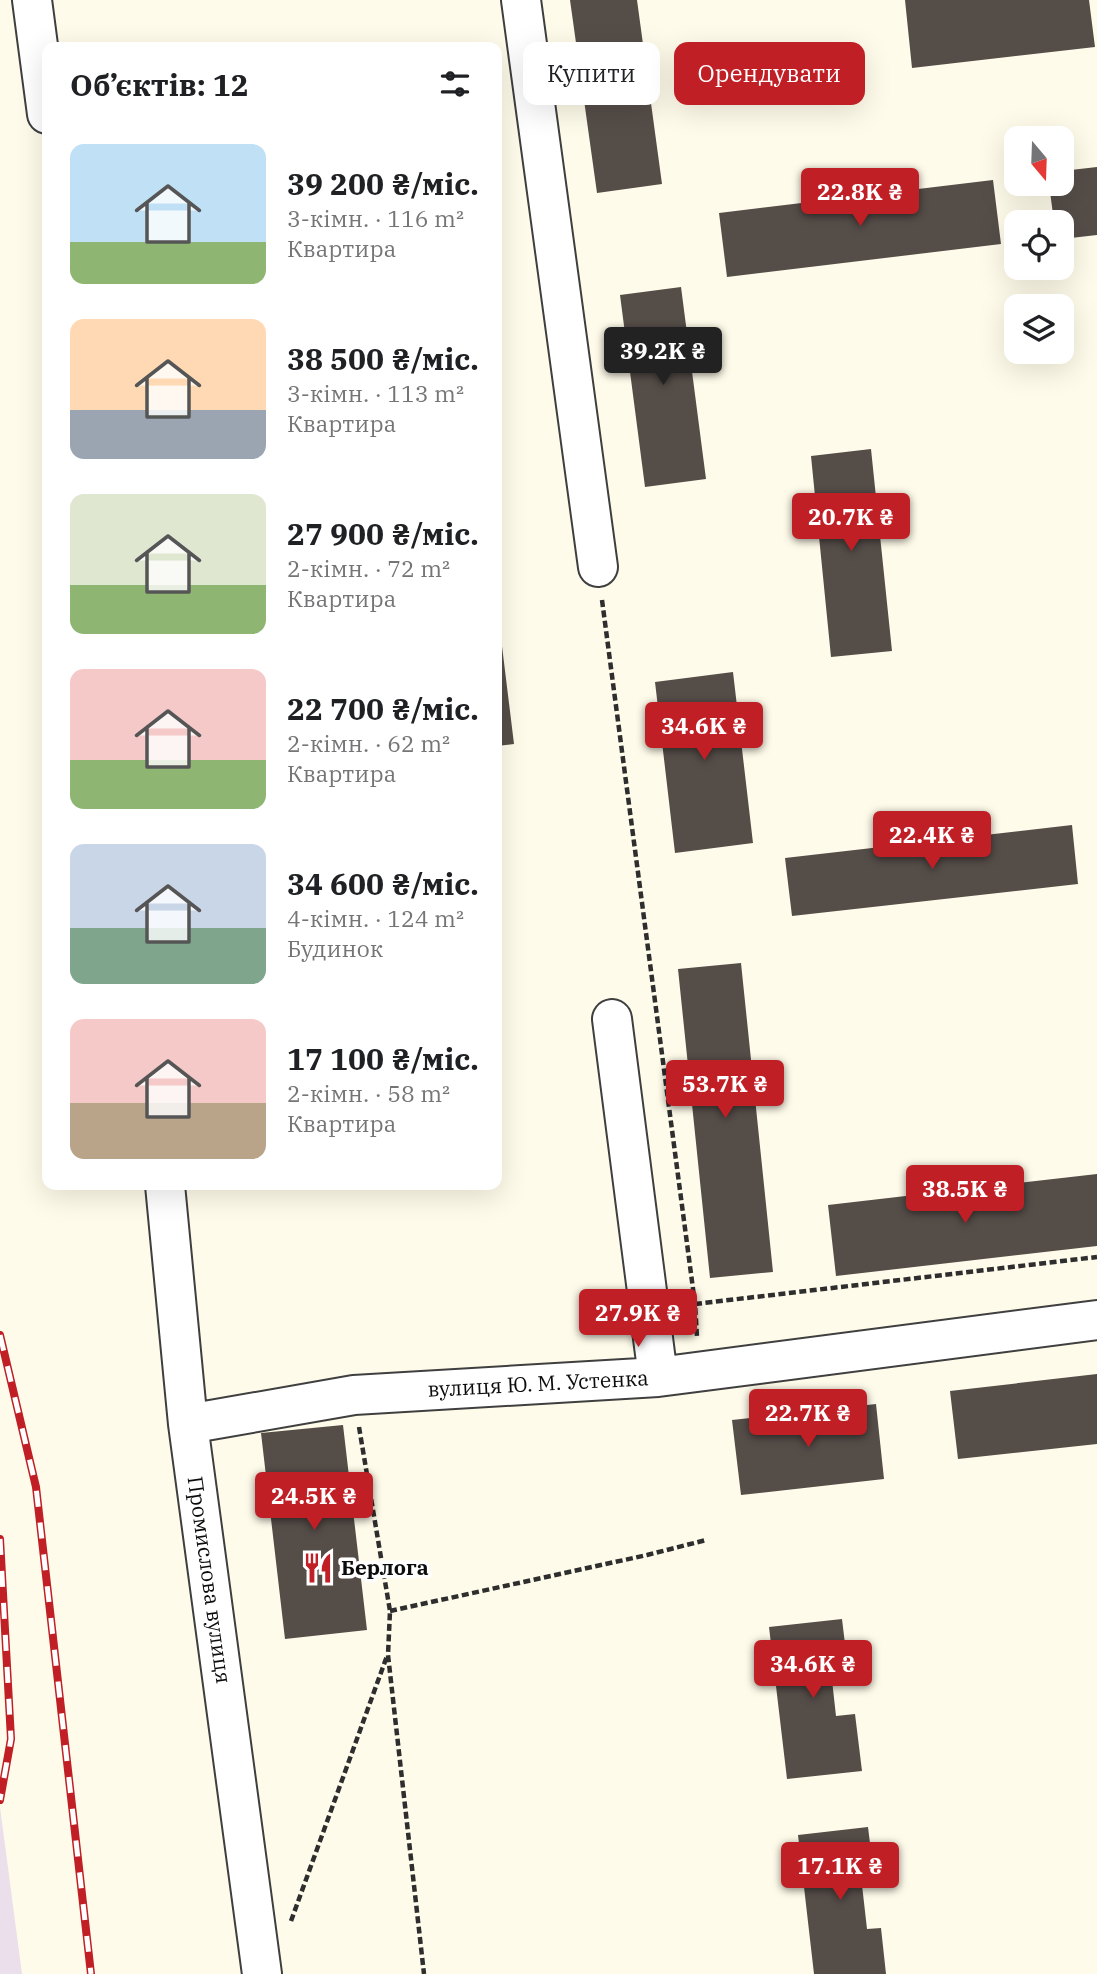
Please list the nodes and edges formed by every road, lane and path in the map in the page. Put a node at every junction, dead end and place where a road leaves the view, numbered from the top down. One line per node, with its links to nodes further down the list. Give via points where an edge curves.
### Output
1 (32, 0): 3 (street)
2 (521, 0): 4 (street)
3 (42, 76)
4 (598, 568): 8 (path)
5 (612, 1019): 11 (street)
6 (165, 1190): 13 (street, Промислова вулиця)
7 (1097, 1258): 8 (path)
8 (695, 1304): 10 (path)
9 (1097, 1321): 10 (street, вулиця Ю. М. Устенка)
10 (699, 1372): 11 (street, вулиця Ю. М. Устенка)
11 (658, 1377): 12 (street, вулиця Ю. М. Устенка)
12 (354, 1395): 13 (street, вулиця Ю. М. Устенка); 15 (path)
13 (188, 1424): 18 (street, Промислова вулиця)
14 (706, 1540): 15 (path)
15 (390, 1611): 16 (path)
16 (388, 1655): 17 (path); 19 (path)
17 (289, 1928)
18 (261, 1974)
19 (424, 1974)

